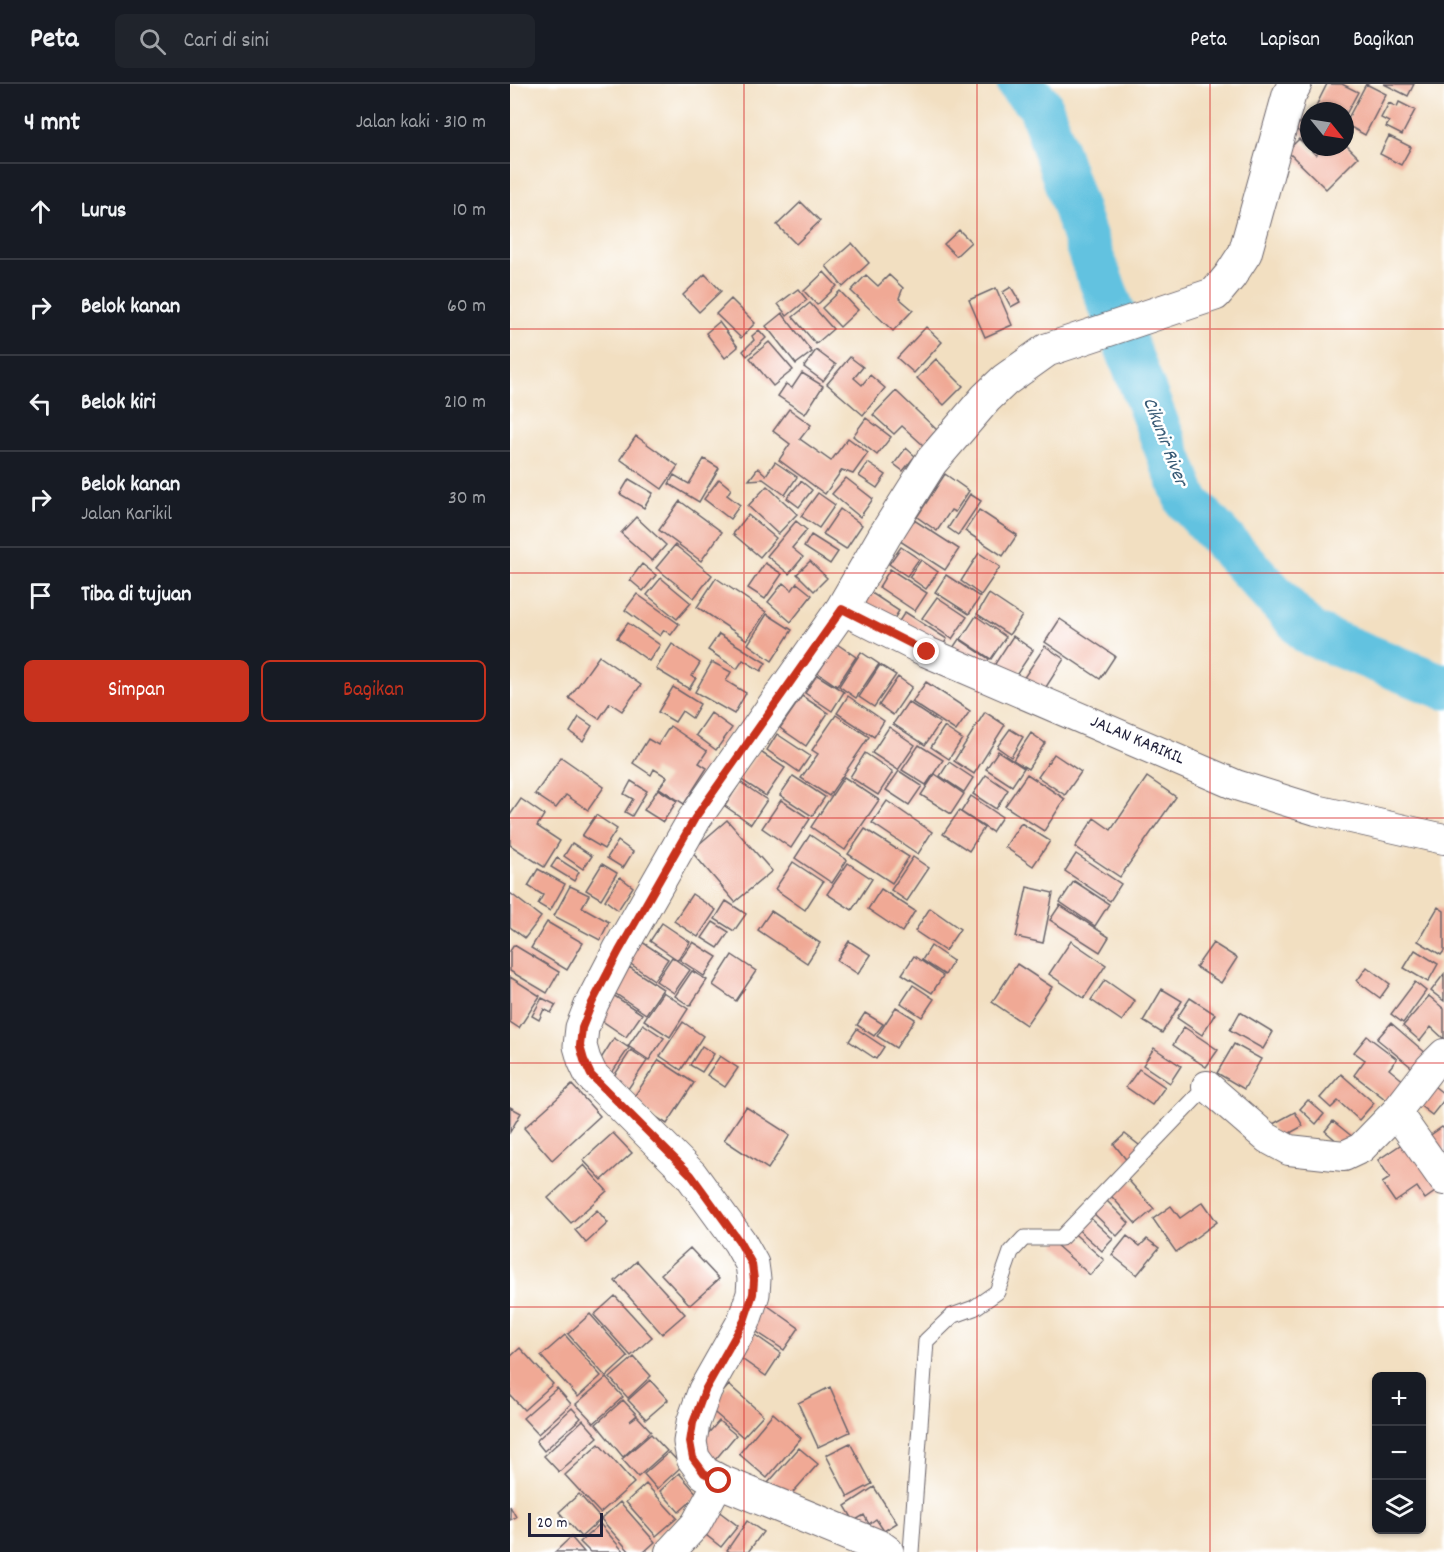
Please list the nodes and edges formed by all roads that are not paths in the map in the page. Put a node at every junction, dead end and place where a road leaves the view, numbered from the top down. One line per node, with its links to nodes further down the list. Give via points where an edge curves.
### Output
1 (1295, 84): 2 (street, via 1245,252 1215,294 1047,350 999,386 932,462)
2 (842, 609): 3 (street, JALAN KARIKIL, via 927,652 1236,785 1316,810); 8 (street, via 695,818 619,951 582,1028 580,1046 591,1075 691,1175 752,1264 753,1294 744,1321 705,1390 690,1442 693,1458 704,1473)
3 (1444, 839)
4 (1444, 1054): 6 (street)
5 (1207, 1086): 6 (street, via 1267,1138 1289,1150 1344,1155 1361,1148); 11 (lane, via 1061,1238 1024,1238 1011,1252 997,1292 974,1308 952,1316 926,1341)
6 (1396, 1112): 7 (street)
7 (1444, 1180)
8 (719, 1481): 9 (street, via 696,1524); 10 (street)
9 (670, 1552)
10 (887, 1552)
11 (911, 1552)

